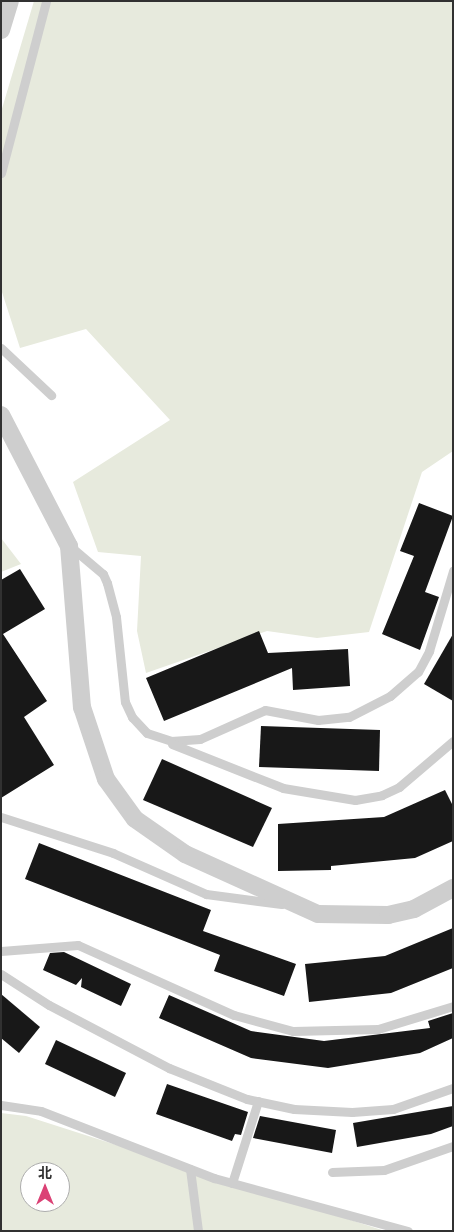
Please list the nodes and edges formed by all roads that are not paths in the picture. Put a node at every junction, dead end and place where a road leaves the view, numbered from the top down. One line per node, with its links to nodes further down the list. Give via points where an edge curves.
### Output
1 (10, 1): 3 (street)
2 (46, 1): 4 (lane)
3 (1, 30)
4 (1, 173)
5 (1, 348): 6 (lane)
6 (51, 395)
7 (1, 415): 8 (street)
8 (69, 546): 10 (lane, via 103,574 116,617 125,702 132,717); 14 (street, via 82,707 96,754 117,799 135,819 178,850)
9 (453, 570): 10 (lane, via 418,672 367,709 349,717 318,720 265,710 200,739 187,742)
10 (155, 737): 11 (lane, via 282,788 338,800 390,791)
11 (453, 741)
12 (1, 817): 14 (lane, via 113,852 206,894)
13 (453, 888): 14 (street, via 414,909 388,916 318,914)
14 (289, 905)
15 (1, 951): 17 (lane, via 78,945 234,1016 293,1031 378,1029)
16 (1, 974): 19 (lane, via 49,1005 169,1068)
17 (453, 1006)
18 (453, 1088): 19 (lane, via 393,1109 352,1112)
19 (258, 1101): 24 (lane)
20 (1, 1105): 22 (lane, via 41,1111)
21 (453, 1146): 23 (lane, via 384,1170)
22 (190, 1169): 24 (lane); 25 (lane)
23 (332, 1172)
24 (232, 1183): 26 (lane)
25 (198, 1231)
26 (408, 1231)

